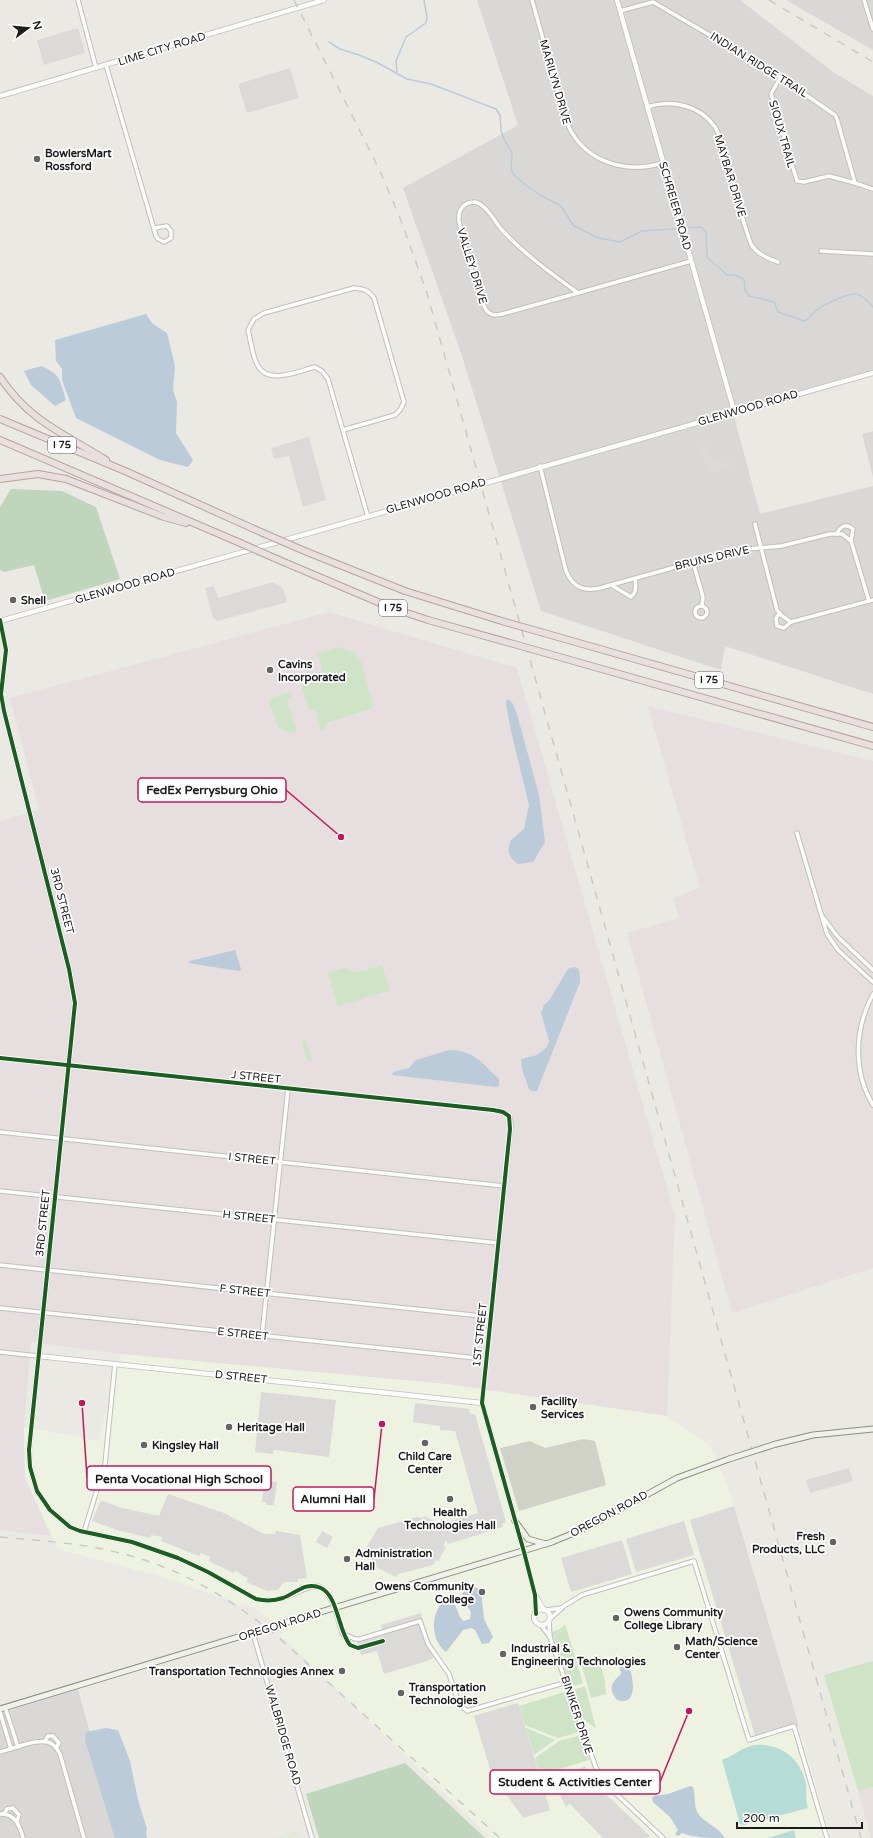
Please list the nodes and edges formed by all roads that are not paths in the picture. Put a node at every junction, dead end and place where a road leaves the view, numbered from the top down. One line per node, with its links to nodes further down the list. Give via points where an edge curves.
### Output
1 (78, 0): 9 (street)
2 (324, 0): 8 (street, LIME CITY ROAD)
3 (532, 0): 13 (street, MARILYN DRIVE, via 565,117 575,140 595,156 621,167 639,168)
4 (617, 0): 6 (street, SCHREIER ROAD)
5 (864, 0): 7 (street)
6 (620, 11): 10 (street, INDIAN RIDGE TRAIL, via 653,2); 12 (street, SCHREIER ROAD)
7 (873, 29)
8 (106, 66): 9 (street, LIME CITY ROAD); 16 (street)
9 (96, 68): 11 (street, LIME CITY ROAD)
10 (780, 76): 14 (street, INDIAN RIDGE TRAIL, via 837,119); 14 (street, SIOUX TRAIL, via 771,94 797,181 804,182 829,176)
11 (0, 96)
12 (647, 107): 13 (street, SCHREIER ROAD); 20 (street, MAYBAR DRIVE, via 662,103 682,104 702,115 714,126 724,149 751,244 764,256)
13 (663, 164): 19 (street, SCHREIER ROAD)
14 (855, 183): 15 (street)
15 (873, 189)
16 (154, 228): 16 (street, via 160,241 168,241 171,238 171,231 167,226)
17 (821, 251): 18 (street)
18 (873, 254)
19 (691, 261): 21 (street, VALLEY DRIVE); 24 (street, SCHREIER ROAD)
20 (778, 262)
21 (578, 293): 21 (street, VALLEY DRIVE, via 507,235 483,205 471,202 462,206 458,215 461,231 480,298 490,314 515,311)
22 (873, 373): 24 (street, GLENWOOD ROAD)
23 (0, 377): 29 (highway, via 19,402 42,422)
24 (734, 411): 28 (street, GLENWOOD ROAD)
25 (0, 419): 29 (highway, I 75)
26 (343, 430): 26 (street, via 328,379 322,371 315,367 273,376 264,374 257,365 248,330 254,319 264,313 354,288 368,290 374,298 404,402 394,415); 31 (street)
27 (0, 440): 33 (highway, I 75)
28 (540, 466): 31 (street, GLENWOOD ROAD); 39 (street, BRUNS DRIVE, via 568,577 577,587 585,590)
29 (125, 471): 45 (highway, I 75, bridge, via 307,552 405,591)
30 (0, 481): 33 (highway, via 10,477 38,474 66,479 164,517)
31 (368, 517): 43 (street, GLENWOOD ROAD)
32 (755, 524): 36 (street)
33 (212, 531): 46 (highway, I 75, bridge, via 392,608 428,620)
34 (837, 533): 35 (street, via 845,535); 35 (street, BRUNS DRIVE, via 842,526 849,526 854,532); 36 (street, BRUNS DRIVE)
35 (851, 541): 40 (street, BRUNS DRIVE)
36 (761, 548): 37 (street, BRUNS DRIVE, via 737,550); 42 (street, via 773,598)
37 (693, 562): 38 (street, BRUNS DRIVE); 41 (street)
38 (635, 579): 39 (street, BRUNS DRIVE); 39 (street, via 636,591 631,597)
39 (611, 586)
40 (871, 600): 44 (street)
41 (702, 606)
42 (780, 613): 44 (street); 44 (street, via 776,618 777,626 784,628)
43 (0, 620): 53 (street, 3RD STREET, via 6,650 1,694 4,710 74,994)
44 (791, 622)
45 (873, 727)
46 (873, 746)
47 (797, 833): 48 (street)
48 (820, 912): 49 (street, via 838,937); 50 (street, via 832,942)
49 (873, 970)
50 (873, 982)
51 (873, 994): 55 (street, via 864,1014 858,1047 859,1069)
52 (0, 1058): 53 (street, J STREET)
53 (69, 1065): 54 (street, J STREET); 58 (street, 3RD STREET)
54 (288, 1089): 56 (street, J STREET, via 493,1110); 59 (street)
55 (873, 1105)
56 (509, 1116): 60 (street, 1ST STREET, via 511,1124)
57 (0, 1132): 58 (street, I STREET)
58 (61, 1139): 59 (street, I STREET); 62 (street, 3RD STREET)
59 (280, 1162): 60 (street, I STREET); 63 (street)
60 (504, 1186): 64 (street, 1ST STREET)
61 (0, 1191): 62 (street, H STREET)
62 (55, 1197): 63 (street, H STREET); 66 (street, 3RD STREET)
63 (274, 1220): 64 (street, H STREET); 67 (street)
64 (498, 1244): 70 (street, 1ST STREET)
65 (0, 1265): 66 (street, F STREET)
66 (47, 1270): 67 (street, F STREET); 69 (street, 3RD STREET)
67 (266, 1293): 70 (street, F STREET); 71 (street)
68 (0, 1308): 69 (street, E STREET)
69 (43, 1313): 71 (street, E STREET); 73 (street, 3RD STREET)
70 (491, 1317): 74 (street, 1ST STREET)
71 (262, 1336): 74 (street, E STREET)
72 (0, 1352): 73 (street, D STREET)
73 (38, 1356): 75 (street, D STREET); 79 (street, 3RD STREET, via 29,1450 31,1475 37,1491 50,1510 70,1527)
74 (486, 1359): 76 (street, 1ST STREET)
75 (115, 1364): 76 (street, D STREET); 79 (street, via 105,1464)
76 (482, 1403): 78 (street, 1ST STREET)
77 (873, 1429): 80 (main road, OREGON ROAD, bridge, via 813,1435 729,1459 677,1478 586,1528)
78 (516, 1521): 80 (main road, via 528,1539); 81 (street, 1ST STREET)
79 (84, 1532): 83 (street, 3RD STREET, via 132,1542 168,1554 208,1572 249,1597 263,1601 278,1600 305,1587 316,1586 326,1592)
80 (547, 1544): 81 (main road, OREGON ROAD)
81 (524, 1552): 82 (street); 83 (main road, OREGON ROAD)
82 (535, 1595): 85 (street); 86 (street)
83 (335, 1608): 89 (main road, OREGON ROAD); 90 (street)
84 (562, 1608): 85 (street); 87 (street); 107 (street, via 588,1593 694,1560 749,1740 794,1726)
85 (545, 1610): 86 (street, via 539,1610); 87 (street, via 550,1614)
86 (536, 1614): 88 (street, via 536,1621)
87 (549, 1620): 88 (street); 91 (street, BINIKER DRIVE)
88 (541, 1625): 91 (street, BINIKER DRIVE)
89 (253, 1633): 94 (main road, OREGON ROAD); 105 (street, WALBRIDGE ROAD)
90 (342, 1633): 92 (street, via 354,1648); 93 (street, via 355,1639 420,1621 428,1644 449,1674 459,1704 467,1711)
91 (550, 1638): 93 (street, BINIKER DRIVE)
92 (383, 1641)
93 (567, 1682): 106 (street, BINIKER DRIVE, via 600,1776)
94 (3, 1708): 97 (street)
95 (0, 1712): 99 (street)
96 (45, 1741): 97 (street); 98 (street); 98 (street, via 48,1736 53,1736 58,1743)
97 (18, 1747): 99 (street)
98 (56, 1748): 104 (street, via 60,1754)
99 (11, 1749): 100 (street)
100 (0, 1752)
101 (2, 1814): 102 (street); 102 (street, via 13,1808 19,1815)
102 (17, 1821): 103 (street)
103 (23, 1838)
104 (84, 1838)
105 (312, 1838)
106 (663, 1838)
107 (827, 1838)

